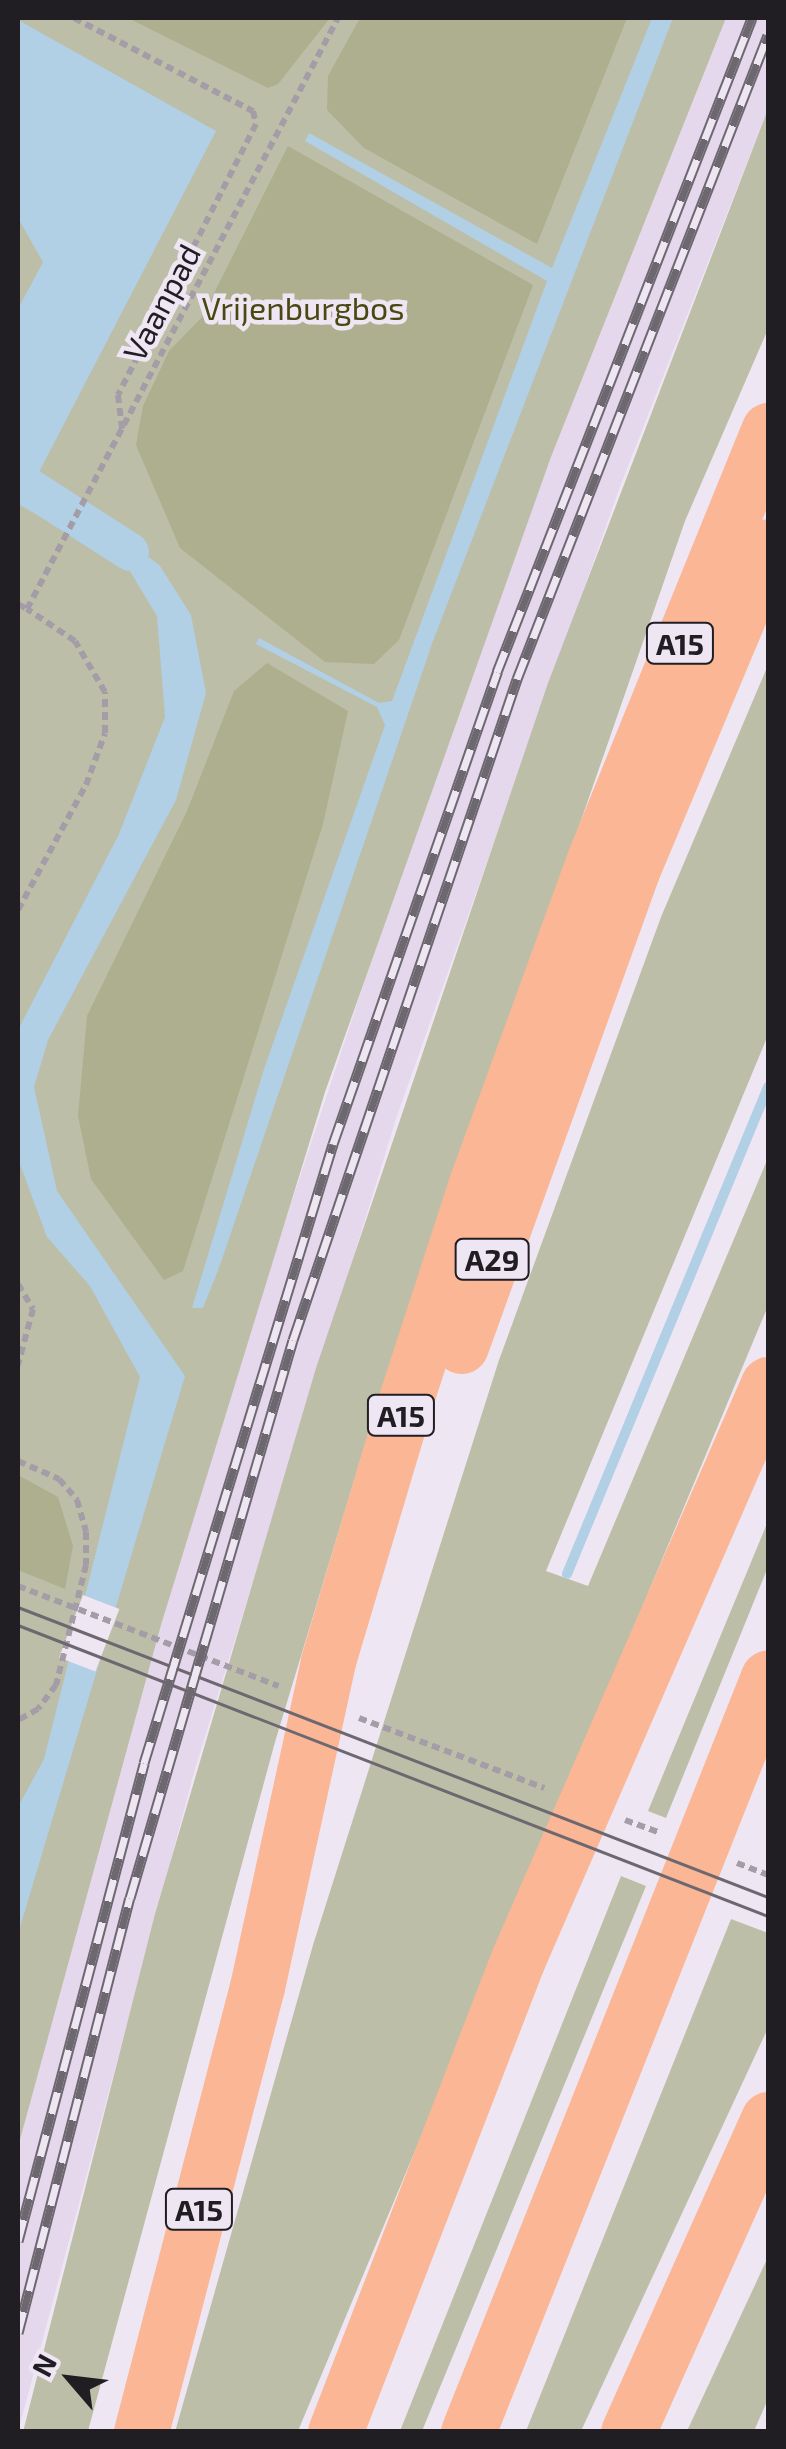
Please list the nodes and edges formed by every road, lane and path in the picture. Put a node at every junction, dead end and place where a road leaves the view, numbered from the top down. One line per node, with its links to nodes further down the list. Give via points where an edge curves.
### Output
1 (74, 18): 3 (path, via 253,111 256,124 118,395)
2 (338, 18): 3 (path, Vaanpad)
3 (122, 429): 7 (path, Vaanpad)
4 (768, 430): 23 (highway, A15, via 595,857 477,1181 328,1661)
5 (768, 546): 23 (highway, A29, via 632,871 455,1364)
6 (18, 604): 7 (path)
7 (27, 609): 8 (path, via 75,641 105,692 105,732 86,785)
8 (18, 910)
9 (18, 1284): 10 (path, via 34,1309)
10 (18, 1365)
11 (768, 1384): 26 (highway, via 518,1959)
12 (18, 1461): 17 (path, via 60,1479 77,1500 86,1532 86,1566 56,1685 38,1709)
13 (18, 1586): 15 (path)
14 (768, 1676): 27 (highway)
15 (292, 1692)
16 (347, 1713): 18 (path)
17 (18, 1720)
18 (549, 1790)
19 (622, 1818): 20 (path)
20 (677, 1840)
21 (732, 1861): 22 (path)
22 (768, 1875)
23 (257, 1987): 25 (highway, A15)
24 (768, 2119): 28 (highway)
25 (141, 2432)
26 (335, 2432)
27 (468, 2432)
28 (628, 2432)

